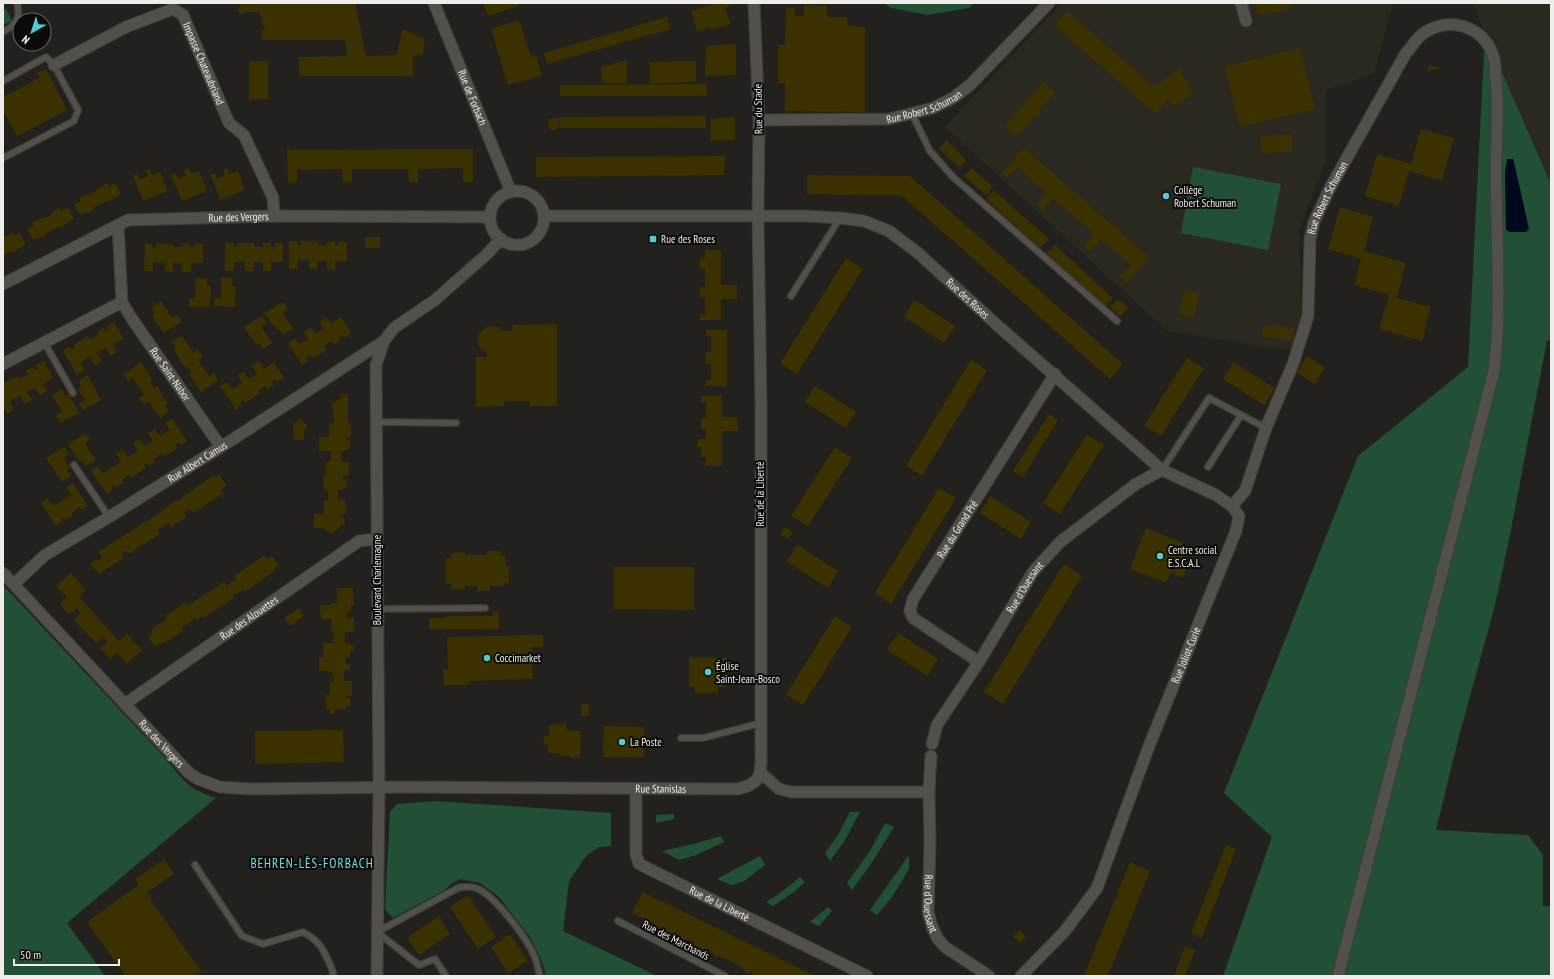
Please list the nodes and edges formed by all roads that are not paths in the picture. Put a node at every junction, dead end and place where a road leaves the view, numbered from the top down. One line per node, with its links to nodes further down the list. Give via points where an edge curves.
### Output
1 (18, 3): 8 (lane, via 17,20)
2 (434, 3): 14 (street, Rue de Forbach)
3 (754, 3): 12 (street, Rue du Stade)
4 (1049, 3): 11 (street, Rue Robert Schuman, via 970,85 953,98 933,108)
5 (1240, 3): 7 (street)
6 (169, 6): 9 (street, Impasse Chateaubriand); 15 (street, Impasse Chateaubriand, via 183,15 229,123 244,135 273,198)
7 (1246, 21)
8 (3, 32)
9 (54, 65): 10 (lane, via 46,57); 13 (lane, via 78,110 74,121)
10 (3, 81)
11 (912, 114): 12 (street, Rue Robert Schuman, via 889,119); 25 (lane, via 930,152 953,177)
12 (759, 120): 17 (street, Rue du Stade)
13 (3, 158)
14 (511, 192): 16 (street, via 521,191 531,195 540,204); 18 (street, via 495,203)
15 (274, 216): 18 (street, Rue des Vergers); 20 (street, Rue des Vergers, via 128,220)
16 (544, 216): 17 (street, Rue des Roses); 21 (street, via 542,228 533,240 524,244 512,244)
17 (758, 216): 19 (street, Rue des Roses); 48 (street, Rue de la Liberté)
18 (490, 217): 21 (street, via 493,229)
19 (840, 218): 23 (lane); 29 (street, Rue des Roses, via 864,221 889,231 918,253)
20 (118, 225): 22 (street, Rue des Vergers); 24 (street, Rue Saint-Nabor)
21 (501, 239): 26 (street, Boulevard Charlemagne, via 435,300 394,328)
22 (3, 284)
23 (791, 296)
24 (122, 302): 27 (street); 35 (street, Rue Saint-Nabor)
25 (1117, 321)
26 (384, 341): 32 (street, Boulevard Charlemagne, via 376,365); 35 (street, Rue Albert Camus)
27 (44, 342): 28 (street); 30 (lane)
28 (3, 364)
29 (1055, 374): 38 (street, Rue des Roses); 46 (street, Rue du Grand Pré, via 913,599 910,611 913,618)
30 (73, 393)
31 (1241, 415): 34 (lane); 37 (lane); 38 (lane, via 1208,398)
32 (376, 422): 33 (lane); 41 (street, Boulevard Charlemagne)
33 (456, 423)
34 (1266, 428): 39 (street, via 1245,491); 67 (street, Rue Robert Schuman, via 1293,364 1308,316 1310,239 1314,222 1330,188 1406,53 1420,36 1435,27 1453,24 1468,28 1481,35 1489,46 1494,59 1498,98 1498,296 1494,371)
35 (221, 446): 40 (street, Rue Albert Camus)
36 (74, 465): 40 (lane)
37 (1208, 467)
38 (1162, 470): 39 (street, Rue des Roses, via 1216,495); 46 (street, Rue d'Ouessant, via 1136,484 1060,542 1033,572)
39 (1232, 506): 66 (street, Rue Joliot-Curie, via 1239,516 1236,531 1152,739 1097,888 1065,930)
40 (110, 517): 43 (street, Rue Albert Camus, via 45,555)
41 (376, 539): 45 (street, Boulevard Charlemagne); 47 (street, Rue des Alouettes, via 359,541)
42 (3, 573): 43 (street, Rue des Vergers)
43 (14, 584): 47 (street, Rue des Vergers)
44 (485, 608): 45 (lane)
45 (377, 609): 53 (street, Boulevard Charlemagne)
46 (979, 662): 50 (street, Rue d'Ouessant, via 937,725)
47 (125, 704): 53 (street, Rue des Vergers, via 189,773 209,784 250,789)
48 (761, 723): 49 (lane, via 703,738); 52 (street, Rue de la Liberté)
49 (681, 738)
50 (932, 744)
51 (931, 756): 55 (street, Rue d'Ouessant)
52 (761, 773): 54 (street, Rue Stanislas, via 753,784 737,789); 55 (street, via 779,789 792,792)
53 (379, 787): 54 (street, Rue Stanislas); 58 (street, Boulevard Charlemagne)
54 (636, 788): 64 (street, Rue de la Liberté, via 636,854 639,864)
55 (929, 792): 65 (street, Rue d'Ouessant, via 928,912 932,927 945,946)
56 (195, 865): 59 (lane, via 242,936 262,944 302,932 313,937 323,948)
57 (618, 921): 63 (lane, Rue des Marchands)
58 (377, 932): 60 (street, Boulevard Charlemagne); 61 (lane, via 419,965 435,959); 62 (lane, via 458,888 465,886 481,890 493,899 517,928 532,951)
59 (333, 976)
60 (376, 976)
61 (446, 976)
62 (540, 976)
63 (725, 976)
64 (867, 976)
65 (989, 976)
66 (1021, 976)
67 (1338, 976)

